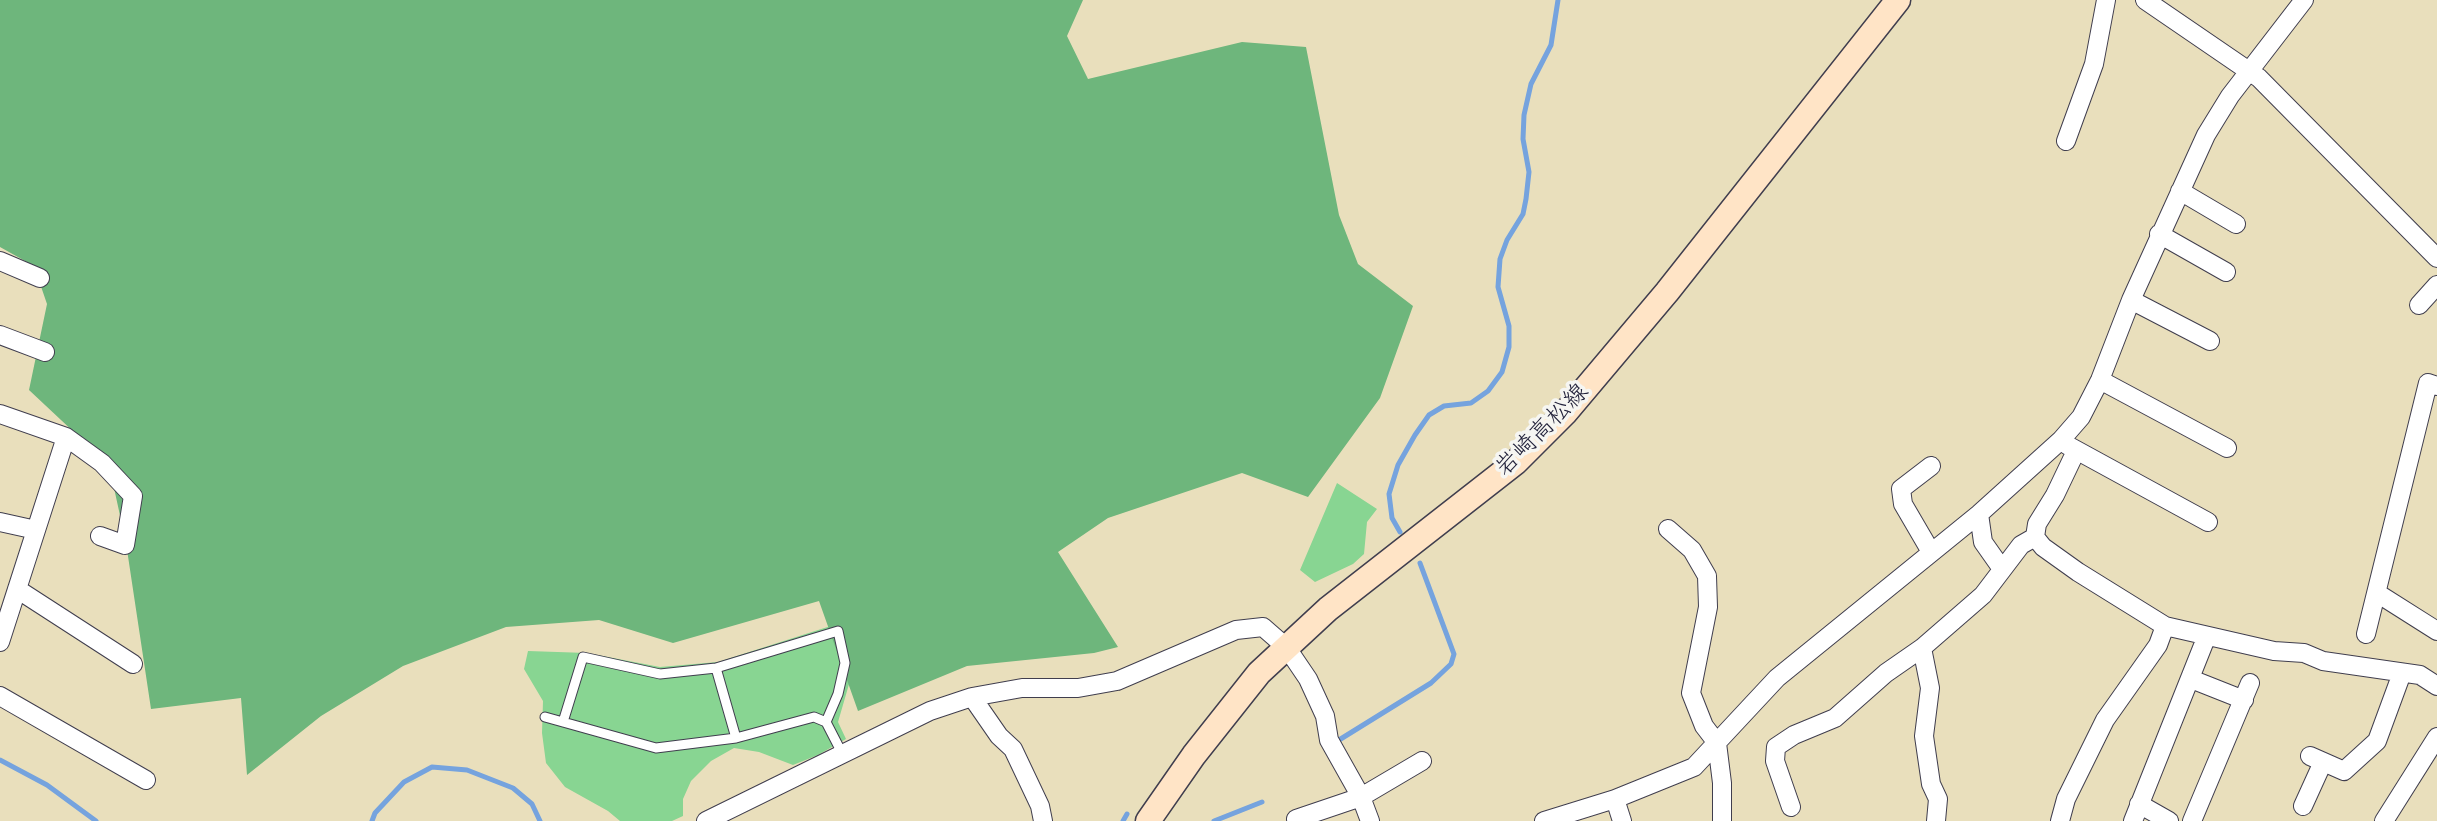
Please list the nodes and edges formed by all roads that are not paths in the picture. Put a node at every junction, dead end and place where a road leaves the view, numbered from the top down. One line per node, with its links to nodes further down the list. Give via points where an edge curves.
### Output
1 (1898, 0): 46 (main road, 岩崎高松線, via 1565,413 1516,462 1328,609)
2 (2106, 0): 6 (street, via 2094,64)
3 (2145, 0): 5 (street)
4 (2304, 0): 5 (street)
5 (2249, 71): 7 (street, via 2206,135); 10 (street, via 2292,108)
6 (2066, 141)
7 (2180, 191): 8 (street); 9 (street)
8 (2236, 224)
9 (2159, 234): 12 (street); 15 (street)
10 (2437, 258)
11 (0, 261): 13 (street)
12 (2226, 272)
13 (40, 278)
14 (2437, 285): 16 (street)
15 (2131, 300): 18 (street); 20 (street)
16 (2419, 305)
17 (0, 335): 19 (street)
18 (2210, 341)
19 (45, 352)
20 (2100, 380): 26 (street); 27 (street)
21 (2437, 386): 39 (street, via 2428,383)
22 (0, 414): 23 (street)
23 (24, 421): 24 (street); 25 (street)
24 (0, 424)
25 (66, 437): 33 (street); 34 (street, via 103,463 133,496 125,545)
26 (2068, 446): 29 (street); 31 (street); 35 (street, via 2055,495 2037,524)
27 (2227, 448)
28 (1931, 466): 36 (street, via 1901,489 1903,504)
29 (1979, 514): 36 (street); 37 (street, via 1983,542)
30 (0, 522): 33 (street)
31 (2208, 522)
32 (1668, 529): 62 (street, via 1692,550 1707,576 1708,607 1691,693 1704,726)
33 (36, 530): 38 (street)
34 (100, 536)
35 (2035, 537): 37 (street, via 2021,545); 41 (street, via 2078,572)
36 (1931, 552): 62 (street, via 1777,678)
37 (2002, 569): 47 (street, via 1983,596)
38 (17, 589): 40 (street); 48 (street)
39 (2377, 593): 42 (street); 43 (street)
40 (3, 622): 45 (street)
41 (2165, 626): 44 (street); 80 (street, via 2158,645 2105,720)
42 (2437, 631)
43 (2366, 634)
44 (2206, 638): 50 (street); 51 (street)
45 (0, 642)
46 (1287, 648): 55 (street, via 1263,627 1236,630 1117,681); 66 (street, via 1308,679 1325,716 1329,740); 74 (main road, 岩崎高松線, via 1259,673)
47 (1922, 648): 69 (street, via 1835,718 1776,747 1775,761); 79 (street, via 1930,688 1924,736 1931,784 1938,799)
48 (133, 664)
49 (716, 668): 58 (lane, via 660,674 583,657); 59 (lane, via 838,631 845,663); 61 (lane)
50 (2402, 673): 53 (street, via 2420,675); 68 (street, via 2377,741 2344,771 2316,759)
51 (2191, 679): 56 (street); 70 (street)
52 (2250, 683): 56 (street)
53 (2437, 686)
54 (0, 696): 65 (street)
55 (972, 697): 63 (street, via 930,711); 73 (street, via 1013,749)
56 (2244, 700): 82 (street)
57 (545, 717): 58 (lane)
58 (563, 722): 61 (lane, via 656,748)
59 (826, 722): 61 (lane, via 814,716); 63 (lane)
60 (2437, 737): 83 (street)
61 (736, 738)
62 (1717, 743): 67 (street, via 1694,767); 78 (street)
63 (843, 755): 72 (street)
64 (1422, 761): 66 (street)
65 (146, 780)
66 (1361, 797): 71 (street); 75 (street)
67 (1615, 799): 76 (street); 77 (street)
68 (2303, 806)
69 (1791, 807)
70 (2136, 813): 81 (street)
71 (1296, 819)
72 (706, 821)
73 (1043, 821)
74 (1148, 821)
75 (1370, 821)
76 (1545, 821)
77 (1622, 821)
78 (1722, 821)
79 (1936, 821)
80 (2060, 821)
81 (2169, 821)
82 (2192, 821)
83 (2384, 821)

